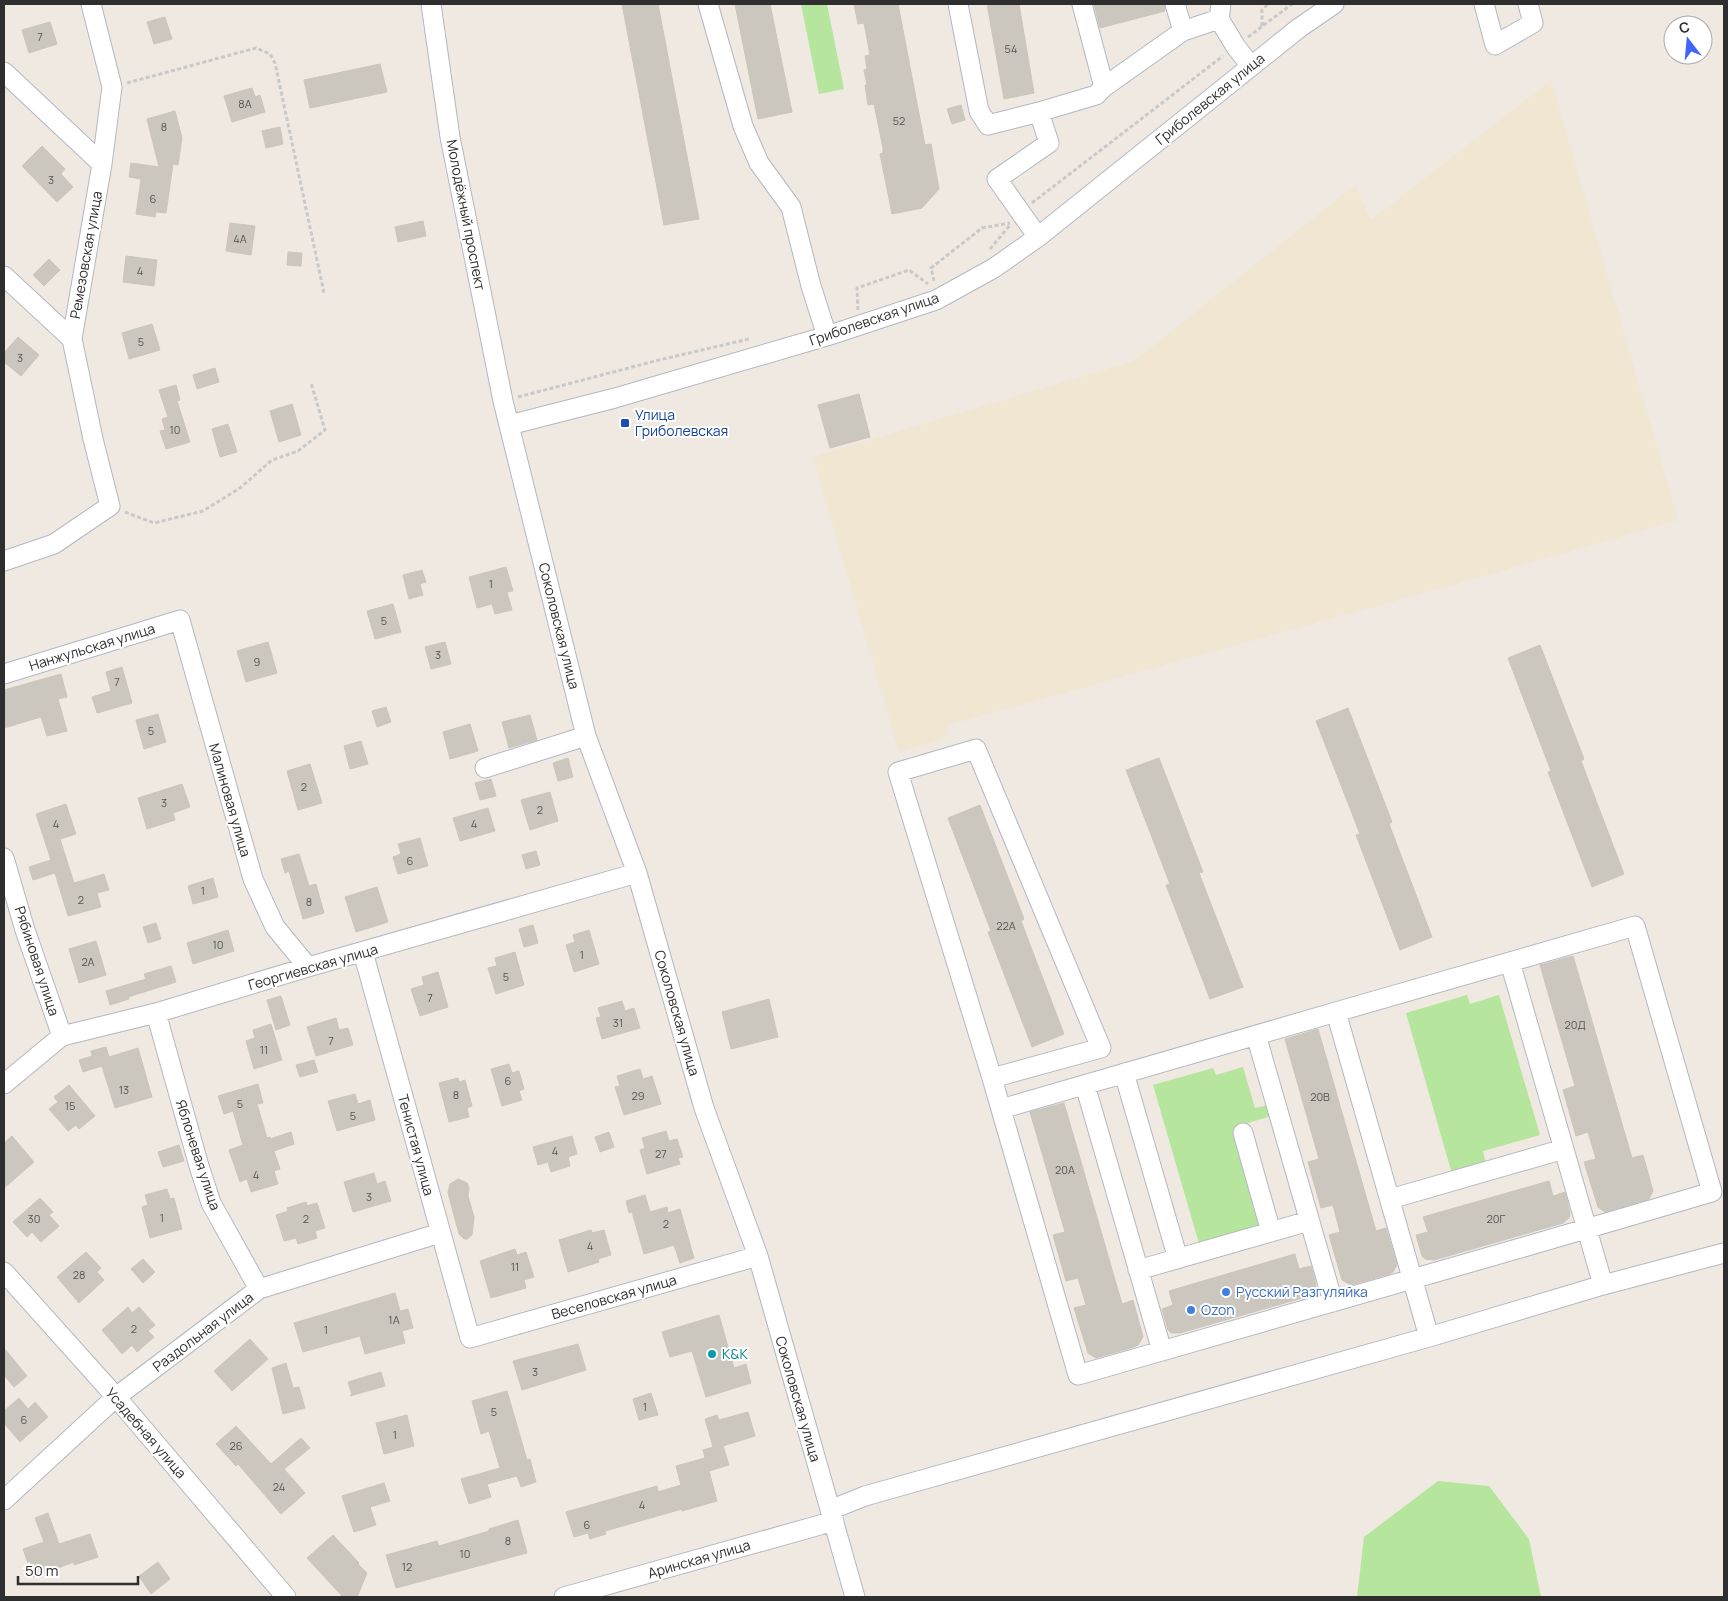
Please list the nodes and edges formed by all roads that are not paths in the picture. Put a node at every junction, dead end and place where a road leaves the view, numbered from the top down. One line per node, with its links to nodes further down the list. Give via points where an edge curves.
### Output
1 (91, 4): 16 (street, Ремезовская улица, via 112,87)
2 (430, 4): 21 (street, Молодёжный проспект, via 450,137)
3 (708, 4): 19 (street, via 743,126 759,163 790,207)
4 (958, 4): 15 (street, via 979,112 988,125)
5 (1082, 4): 14 (street)
6 (1175, 4): 11 (street)
7 (1334, 4): 12 (street, Гриболевская улица)
8 (1484, 4): 9 (street, via 1495,45 1532,23)
9 (1528, 4)
10 (1220, 11): 11 (street); 12 (street, via 1236,47)
11 (1183, 31): 14 (street)
12 (1251, 66): 17 (street, Гриболевская улица)
13 (4, 72): 16 (street)
14 (1104, 87): 15 (street, via 1096,95)
15 (1039, 112): 17 (street, via 1049,143 997,179 1016,218)
16 (102, 164): 20 (street, Ремезовская улица)
17 (1038, 238): 19 (street, Гриболевская улица, via 994,268 936,300)
18 (4, 276): 20 (street)
19 (827, 336): 21 (street, Гриболевская улица, via 615,398)
20 (72, 339): 22 (street, Ремезовская улица, via 110,506 54,544)
21 (509, 425): 25 (street, Соколовская улица)
22 (4, 561)
23 (180, 620): 24 (street, Нанжульская улица); 31 (street, Малиновая улица, via 253,879 275,927)
24 (4, 674)
25 (586, 736): 26 (street); 28 (street, Соколовская улица)
26 (485, 768)
27 (4, 858): 35 (street, Рябиновая улица)
28 (637, 873): 29 (street, Георгиевская улица); 49 (street, Соколовская улица, via 704,1108)
29 (363, 952): 31 (street, Георгиевская улица); 47 (street, Тенистая улица)
30 (1510, 962): 32 (street); 42 (street); 45 (street, via 1635,926 1704,1164 1712,1192)
31 (308, 967): 33 (street, Георгиевская улица)
32 (1336, 1012): 34 (street); 43 (street)
33 (156, 1013): 35 (street, Георгиевская улица); 55 (street, Яблоневая улица, via 211,1203)
34 (1256, 1035): 36 (street); 44 (street)
35 (62, 1036): 38 (street, Георгиевская улица)
36 (1124, 1073): 39 (street); 50 (street)
37 (992, 1078): 37 (street, via 898,772 976,750 1101,1048); 40 (street)
38 (4, 1084)
39 (1085, 1084): 40 (street); 51 (street)
40 (1001, 1109): 59 (street, via 1078,1375)
41 (1243, 1133): 46 (street)
42 (1564, 1149): 43 (street); 45 (street)
43 (1390, 1199): 53 (street)
44 (1310, 1221): 46 (street); 56 (street)
45 (1587, 1229): 53 (street); 54 (street)
46 (1272, 1232): 50 (street)
47 (440, 1233): 55 (street, Раздольная улица); 58 (street, Тенистая улица)
48 (1724, 1253): 54 (street, Аринская улица)
49 (758, 1256): 58 (street, Веселовская улица); 62 (street, Соколовская улица)
50 (1178, 1259): 51 (street)
51 (1138, 1270): 59 (street)
52 (4, 1272): 60 (street, Усадебная улица)
53 (1413, 1279): 56 (street); 57 (street)
54 (1603, 1285): 57 (street, Аринская улица)
55 (259, 1289): 60 (street, Раздольная улица)
56 (1333, 1302): 59 (street)
57 (1429, 1336): 62 (street, Аринская улица, via 865,1496)
58 (470, 1338)
59 (1162, 1352)
60 (116, 1397): 61 (street, Раздольная улица); 63 (street, Усадебная улица)
61 (4, 1500)
62 (832, 1516): 64 (street, Аринская улица); 65 (street, Соколовская улица)
63 (286, 1597)
64 (564, 1597)
65 (854, 1597)

